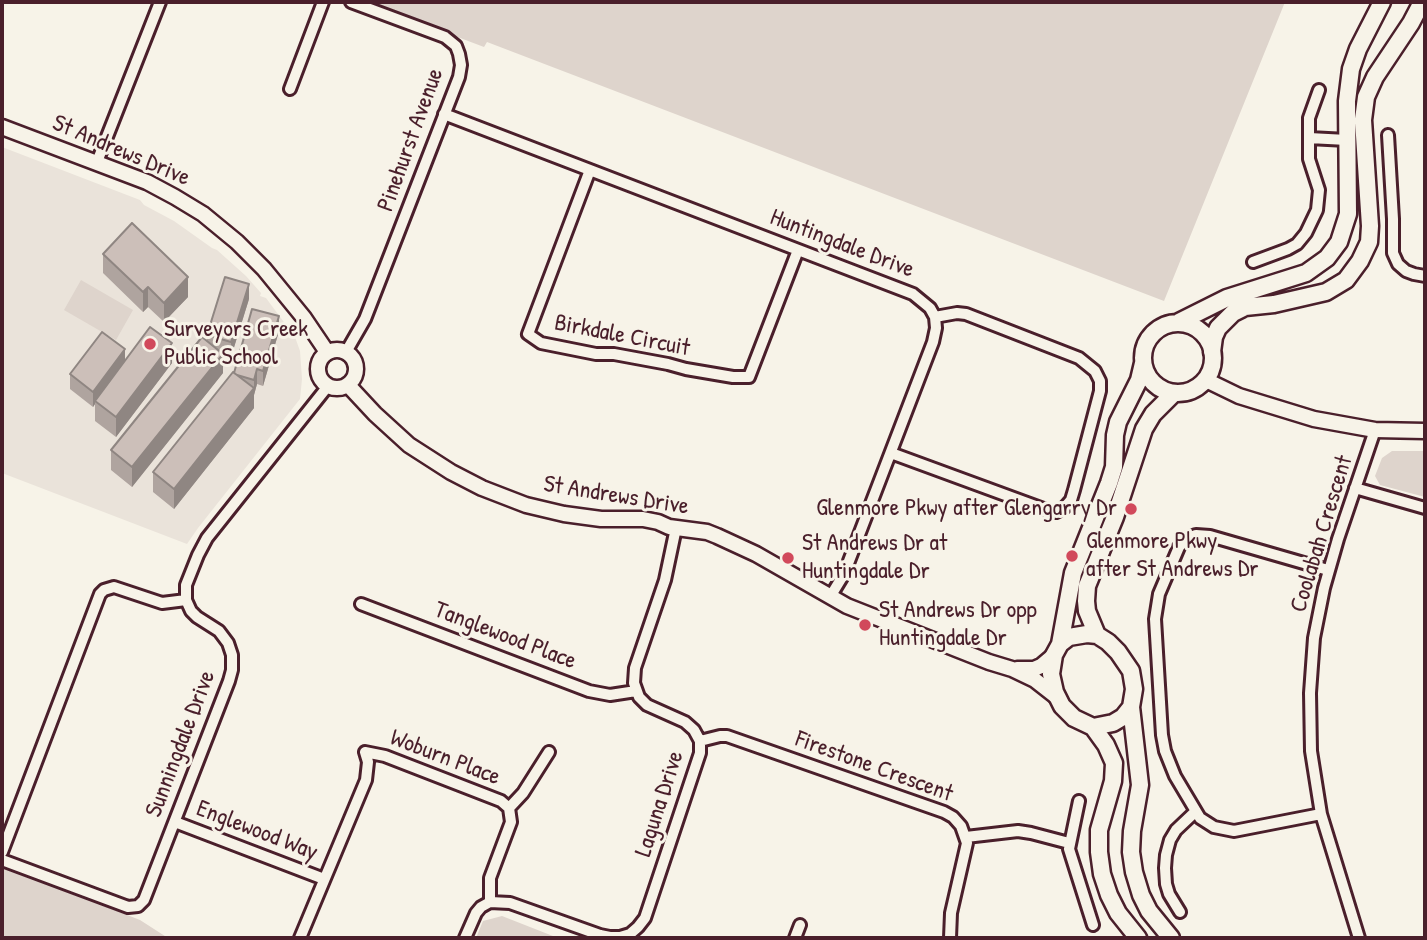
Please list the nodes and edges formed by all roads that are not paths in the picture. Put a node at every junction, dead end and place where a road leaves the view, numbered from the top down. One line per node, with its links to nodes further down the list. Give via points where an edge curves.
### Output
1 (160, 2): 13 (street)
2 (323, 2): 6 (street)
3 (351, 2): 8 (street, Pinehurst Avenue, via 453,43 460,71)
4 (1382, 2): 12 (main road, via 1351,69)
5 (1422, 2): 22 (main road, via 1366,97 1363,120 1370,226 1360,261 1346,280 1326,292 1233,313 1218,328)
6 (290, 89)
7 (1320, 90): 11 (street, via 1310,112)
8 (444, 114): 14 (street, Huntingdale Drive); 21 (street, Pinehurst Avenue, via 365,319)
9 (2, 127): 13 (street, St Andrews Drive)
10 (1388, 135): 17 (street, via 1393,253 1406,271)
11 (1309, 138): 12 (street); 16 (street, via 1309,159 1319,190 1317,210 1297,244)
12 (1347, 139): 19 (main road, via 1348,214 1339,242 1327,258 1306,273 1227,298)
13 (97, 162): 20 (street, St Andrews Drive, via 175,197 227,233 279,285)
14 (590, 170): 15 (street, Huntingdale Drive); 15 (street, Birkdale Circuit, via 528,334 541,343 749,377)
15 (798, 250): 18 (street, Huntingdale Drive, via 913,294)
16 (1253, 261)
17 (1425, 276)
18 (935, 317): 30 (street, via 933,342); 30 (street, via 966,314 1079,358 1095,371 1100,391 1071,500 1062,510 1042,510)
19 (1179, 323): 22 (main road, via 1198,328); 23 (main road, via 1153,334)
20 (327, 352): 21 (street); 26 (street, via 319,361 318,373)
21 (346, 352): 25 (street, via 357,371)
22 (1212, 352): 24 (main road)
23 (1143, 363): 27 (main road, via 1156,386); 39 (main road, via 1118,422 1114,467 1073,573)
24 (1206, 380): 27 (main road, via 1192,391); 28 (street, via 1298,415)
25 (348, 385): 26 (street); 33 (street, St Andrews Drive, via 409,445 499,496 564,514 643,519)
26 (328, 386): 36 (street, via 204,543 186,585)
27 (1174, 393): 38 (main road, via 1144,429 1087,586 1087,611)
28 (1375, 430): 29 (street); 31 (street, Coolabah Crescent)
29 (1425, 431)
30 (891, 453): 35 (street, via 844,574)
31 (1356, 488): 32 (street); 34 (street, Coolabah Crescent)
32 (1425, 508)
33 (676, 528): 35 (street, St Andrews Drive, via 738,545); 41 (street, via 665,580 635,668)
34 (1328, 570): 49 (street, via 1205,535 1191,536 1179,547 1159,594 1155,619 1160,708 1168,760); 50 (street, Coolabah Crescent, via 1317,620 1310,693 1311,751)
35 (830, 597): 40 (street, St Andrews Drive)
36 (186, 600): 51 (street, Sunningdale Drive, via 194,615 225,639 233,665); 54 (street, via 162,603 114,587 100,590)
37 (361, 604): 41 (street, Tanglewood Place, via 589,691 610,695)
38 (1097, 635): 39 (main road, via 1074,635); 43 (main road, via 1118,652 1131,671 1135,688)
39 (1057, 650): 40 (street, St Andrews Drive, via 1041,666); 42 (main road, via 1051,674)
40 (1012, 669): 42 (street, St Andrews Drive)
41 (636, 691): 45 (street, Laguna Drive, via 646,705 685,722)
42 (1058, 698): 44 (main road, via 1074,718)
43 (1131, 707): 44 (main road, via 1113,723); 67 (main road, via 1140,785 1132,831 1134,872 1149,911)
44 (1093, 727): 66 (main road, via 1114,763 1099,830 1102,874 1118,913)
45 (700, 741): 52 (street, Firestone Crescent, via 727,736 943,812 957,821); 61 (street, Laguna Drive, via 698,760 645,918)
46 (549, 752): 48 (street, Woburn Place)
47 (1079, 801): 53 (street)
48 (509, 807): 56 (street, Woburn Place, via 365,752 366,780); 57 (street, Woburn Place, via 511,822 490,878)
49 (1195, 811): 50 (street, via 1210,825 1229,831); 58 (street, via 1176,830 1165,861 1167,884)
50 (1321, 814): 68 (street, Coolabah Crescent)
51 (175, 822): 55 (street, Sunningdale Drive, via 146,896 134,907); 56 (street, Englewood Way)
52 (966, 837): 53 (street, via 1018,831); 65 (street, Firestone Crescent)
53 (1069, 843): 60 (street)
54 (2, 852)
55 (2, 860)
56 (324, 879): 62 (street)
57 (490, 902): 61 (street, Laguna Drive, via 510,904 600,935); 63 (street, via 481,906)
58 (1180, 912)
59 (800, 925): 64 (street)
60 (1093, 925)
61 (633, 936)
62 (300, 938)
63 (465, 938)
64 (795, 938)
65 (950, 938)
66 (1138, 938)
67 (1171, 938)
68 (1359, 938)

